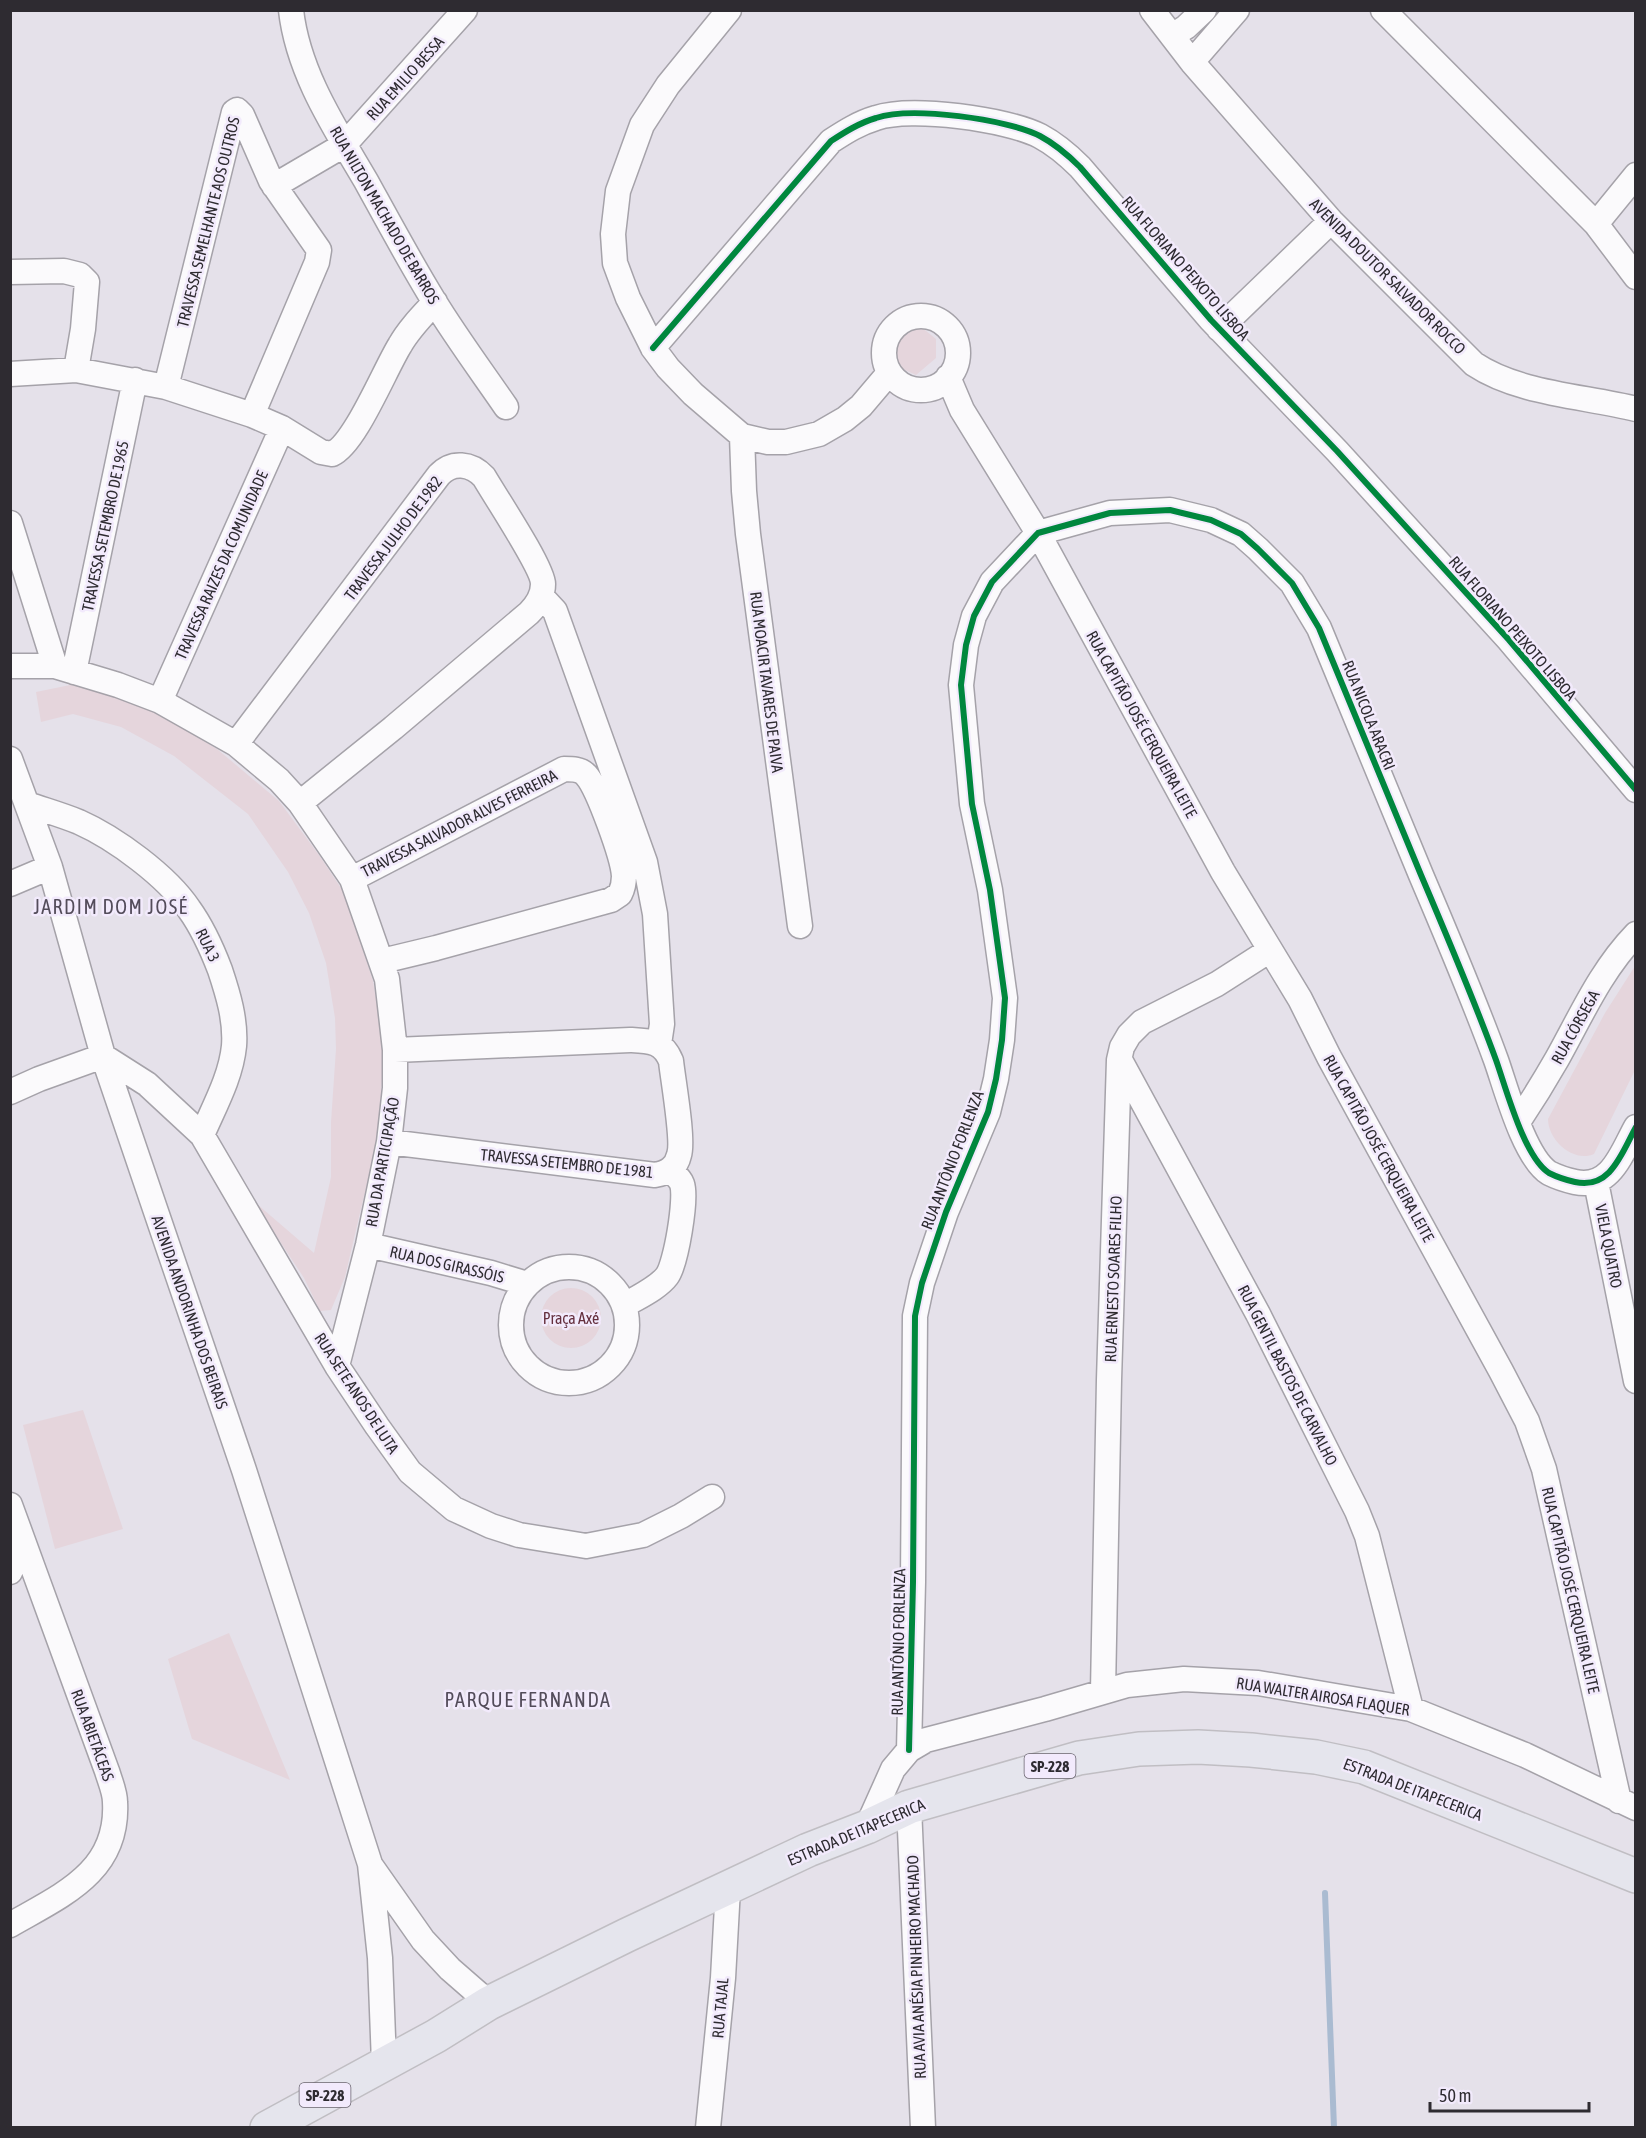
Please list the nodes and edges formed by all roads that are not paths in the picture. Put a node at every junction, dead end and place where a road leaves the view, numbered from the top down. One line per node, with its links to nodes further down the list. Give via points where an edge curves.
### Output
1 (291, 10): 10 (street, RUA NILTON MACHADO DE BARROS, via 293,32 313,87)
2 (465, 10): 10 (street, RUA EMILIO BESSA)
3 (729, 10): 19 (street, via 668,85 642,125 618,191 613,234 615,263)
4 (1152, 10): 8 (street, AVENIDA DOUTOR SALVADOR ROCCO)
5 (1204, 10): 8 (street)
6 (1237, 10): 9 (street)
7 (1383, 10): 14 (street)
8 (1172, 36): 9 (street, AVENIDA DOUTOR SALVADOR ROCCO)
9 (1192, 62): 13 (street, AVENIDA DOUTOR SALVADOR ROCCO)
10 (344, 145): 12 (street, RUA EMILIO BESSA); 17 (street, RUA NILTON MACHADO DE BARROS)
11 (1635, 175): 14 (street)
12 (274, 186): 25 (street, TRAVESSA SEMELHANTE AOS OUTROS, via 241,112 236,110); 28 (street, TRAVESSA SEMELHANTE AOS OUTROS, via 319,254)
13 (1331, 221): 18 (street); 27 (street, AVENIDA DOUTOR SALVADOR ROCCO, via 1486,372 1553,392)
14 (1596, 224): 16 (street)
15 (10, 272): 20 (street, via 64,271 80,275 87,282)
16 (1635, 277)
17 (435, 302): 26 (street, RUA NILTON MACHADO DE BARROS); 29 (street, via 401,343 355,428 336,452 321,452)
18 (1219, 329): 19 (street, RUA FLORIANO PEIXOTO LISBOA, via 1080,167 1039,135 1022,128 953,116 902,112 857,125 831,141); 39 (street, RUA FLORIANO PEIXOTO LISBOA, via 1509,640)
19 (653, 348): 30 (street, via 693,394)
20 (76, 370): 22 (street); 24 (street)
21 (889, 373): 23 (street, via 907,387 918,389 929,389); 23 (street, via 884,349 887,337 900,323 917,316 941,322 956,342 955,367); 30 (street, via 861,406 819,434 786,442)
22 (10, 374)
23 (948, 377): 32 (street, RUA CAPITÃO JOSÉ CERQUEIRA LEITE, via 962,410)
24 (135, 380): 25 (street); 35 (street, TRAVESSA SETEMBRO DE 1965)
25 (166, 387): 28 (street)
26 (506, 407)
27 (1635, 409)
28 (252, 415): 29 (street)
29 (282, 428): 36 (street, TRAVESSA RAIZES DA COMUNIDADE)
30 (742, 436): 47 (street, RUA MOACIR TAVARES DE PAIVA, via 748,534)
31 (10, 523): 35 (street)
32 (1038, 534): 49 (street, RUA CAPITÃO JOSÉ CERQUEIRA LEITE, via 1223,872); 56 (street, RUA NICOLA ARACRI, via 1110,513 1170,510 1211,520 1241,534 1292,584 1319,628 1494,1053); 74 (street, RUA ANTÔNIO FORLENZA, via 992,582 974,616 961,685 972,804 990,890 1005,998 1002,1040 988,1112 946,1212 915,1316)
33 (541, 596): 37 (street, TRAVESSA JULHO DE 1982, via 543,580 536,565 484,477 472,468 449,467 424,493); 40 (street, via 529,613); 46 (street, via 555,611 600,736 645,862)
34 (10, 666): 35 (street, RUA DA PARTICIPAÇÃO)
35 (64, 669): 36 (street, RUA DA PARTICIPAÇÃO)
36 (160, 701): 37 (street, RUA DA PARTICIPAÇÃO)
37 (236, 744): 40 (street, RUA DA PARTICIPAÇÃO)
38 (10, 759): 41 (street, AVENIDA ANDORINHA DOS BEIRAIS)
39 (1635, 790)
40 (300, 803): 43 (street, RUA DA PARTICIPAÇÃO)
41 (27, 804): 42 (street, AVENIDA ANDORINHA DOS BEIRAIS); 58 (street, RUA 3, via 80,823 127,849 189,908 214,953 228,992 234,1045 227,1076)
42 (50, 867): 44 (street); 53 (street, AVENIDA ANDORINHA DOS BEIRAIS)
43 (352, 879): 45 (street, TRAVESSA SALVADOR ALVES FERREIRA, via 546,778 571,769 585,773 597,794 621,857); 50 (street, RUA DA PARTICIPAÇÃO)
44 (10, 884)
45 (621, 894): 46 (street); 50 (street, via 598,904)
46 (655, 914): 51 (street, via 662,1024)
47 (800, 926)
48 (1635, 934): 56 (street, RUA CÓRSEGA, via 1599,984)
49 (1270, 950): 54 (street, RUA ERNESTO SOARES FILHO, via 1217,984 1142,1022 1129,1035); 75 (street, RUA CAPITÃO JOSÉ CERQUEIRA LEITE, via 1527,1421 1544,1469)
50 (382, 961): 52 (street, RUA DA PARTICIPAÇÃO)
51 (659, 1044): 52 (street, via 620,1040); 60 (street, TRAVESSA SETEMBRO DE 1981, via 671,1061 680,1147)
52 (395, 1050): 59 (street, RUA DA PARTICIPAÇÃO)
53 (103, 1056): 55 (street); 58 (street, RUA SETE ANOS DE LUTA, via 147,1084); 78 (street, AVENIDA ANDORINHA DOS BEIRAIS, via 244,1470)
54 (1119, 1060): 72 (street, RUA ERNESTO SOARES FILHO); 73 (street, RUA GENTIL BASTOS DE CARVALHO, via 1258,1314 1357,1511 1367,1536)
55 (10, 1092)
56 (1518, 1122): 61 (street, RUA NICOLA ARACRI, via 1529,1147 1548,1172 1581,1183)
57 (1635, 1127): 61 (street, via 1616,1163)
58 (202, 1136): 66 (street, RUA SETE ANOS DE LUTA)
59 (389, 1142): 60 (street, TRAVESSA SETEMBRO DE 1981, via 641,1174); 62 (street, RUA DA PARTICIPAÇÃO)
60 (670, 1170): 65 (street, via 682,1184 683,1193 672,1268 666,1278)
61 (1596, 1182): 64 (street, VIELA QUATRO)
62 (368, 1245): 63 (street, RUA DOS GIRASSÓIS); 66 (street, RUA DA PARTICIPAÇÃO)
63 (527, 1284): 65 (street, via 543,1272 581,1267 600,1274 615,1287); 65 (street, via 516,1300 511,1318 512,1337 532,1370 548,1379 567,1383 586,1380 617,1359 628,1323)
64 (1627, 1291): 67 (street, VIELA QUATRO)
65 (625, 1305)
66 (338, 1366): 68 (street, RUA SETE ANOS DE LUTA, via 410,1472 454,1509 490,1526 586,1546 643,1535)
67 (1635, 1381)
68 (712, 1497)
69 (10, 1505): 70 (street, RUA ABIETÁCEAS)
70 (23, 1543): 71 (street); 82 (street, RUA ABIETÁCEAS, via 115,1800 114,1829 96,1867 77,1886)
71 (10, 1572)
72 (1103, 1691): 73 (street, RUA WALTER AIROSA FLAQUER, via 1184,1679 1258,1683); 74 (street, RUA WALTER AIROSA FLAQUER, via 926,1740)
73 (1411, 1709): 75 (street, RUA WALTER AIROSA FLAQUER, via 1525,1755)
74 (909, 1750): 77 (street, RUA WALTER AIROSA FLAQUER, via 893,1769)
75 (1627, 1805)
76 (909, 1807): 77 (main road, ESTRADA DE ITAPECERICA / SP-228); 79 (main road, ESTRADA DE ITAPECERICA / SP-228, via 1079,1758 1139,1749 1198,1747 1316,1756 1364,1767); 88 (street, RUA AVIA ANÉSIA PINHEIRO MACHADO)
77 (867, 1827): 80 (main road, ESTRADA DE ITAPECERICA / SP-228)
78 (370, 1864): 81 (street, AVENIDA ANDORINHA DOS BEIRAIS); 83 (street, AVENIDA ANDORINHA DOS BEIRAIS)
79 (1635, 1876)
80 (728, 1888): 84 (main road, ESTRADA DE ITAPECERICA / SP-228); 86 (street, RUA TAJAL, via 722,1989)
81 (411, 1924): 83 (street); 84 (street, AVENIDA ANDORINHA DOS BEIRAIS, via 450,1969)
82 (10, 1925)
83 (378, 1940): 85 (street, AVENIDA ANDORINHA DOS BEIRAIS)
84 (489, 2003): 85 (main road, ESTRADA DE ITAPECERICA / SP-228)
85 (384, 2064): 87 (main road, SP-228)
86 (706, 2126)
87 (267, 2127)
88 (922, 2127)

